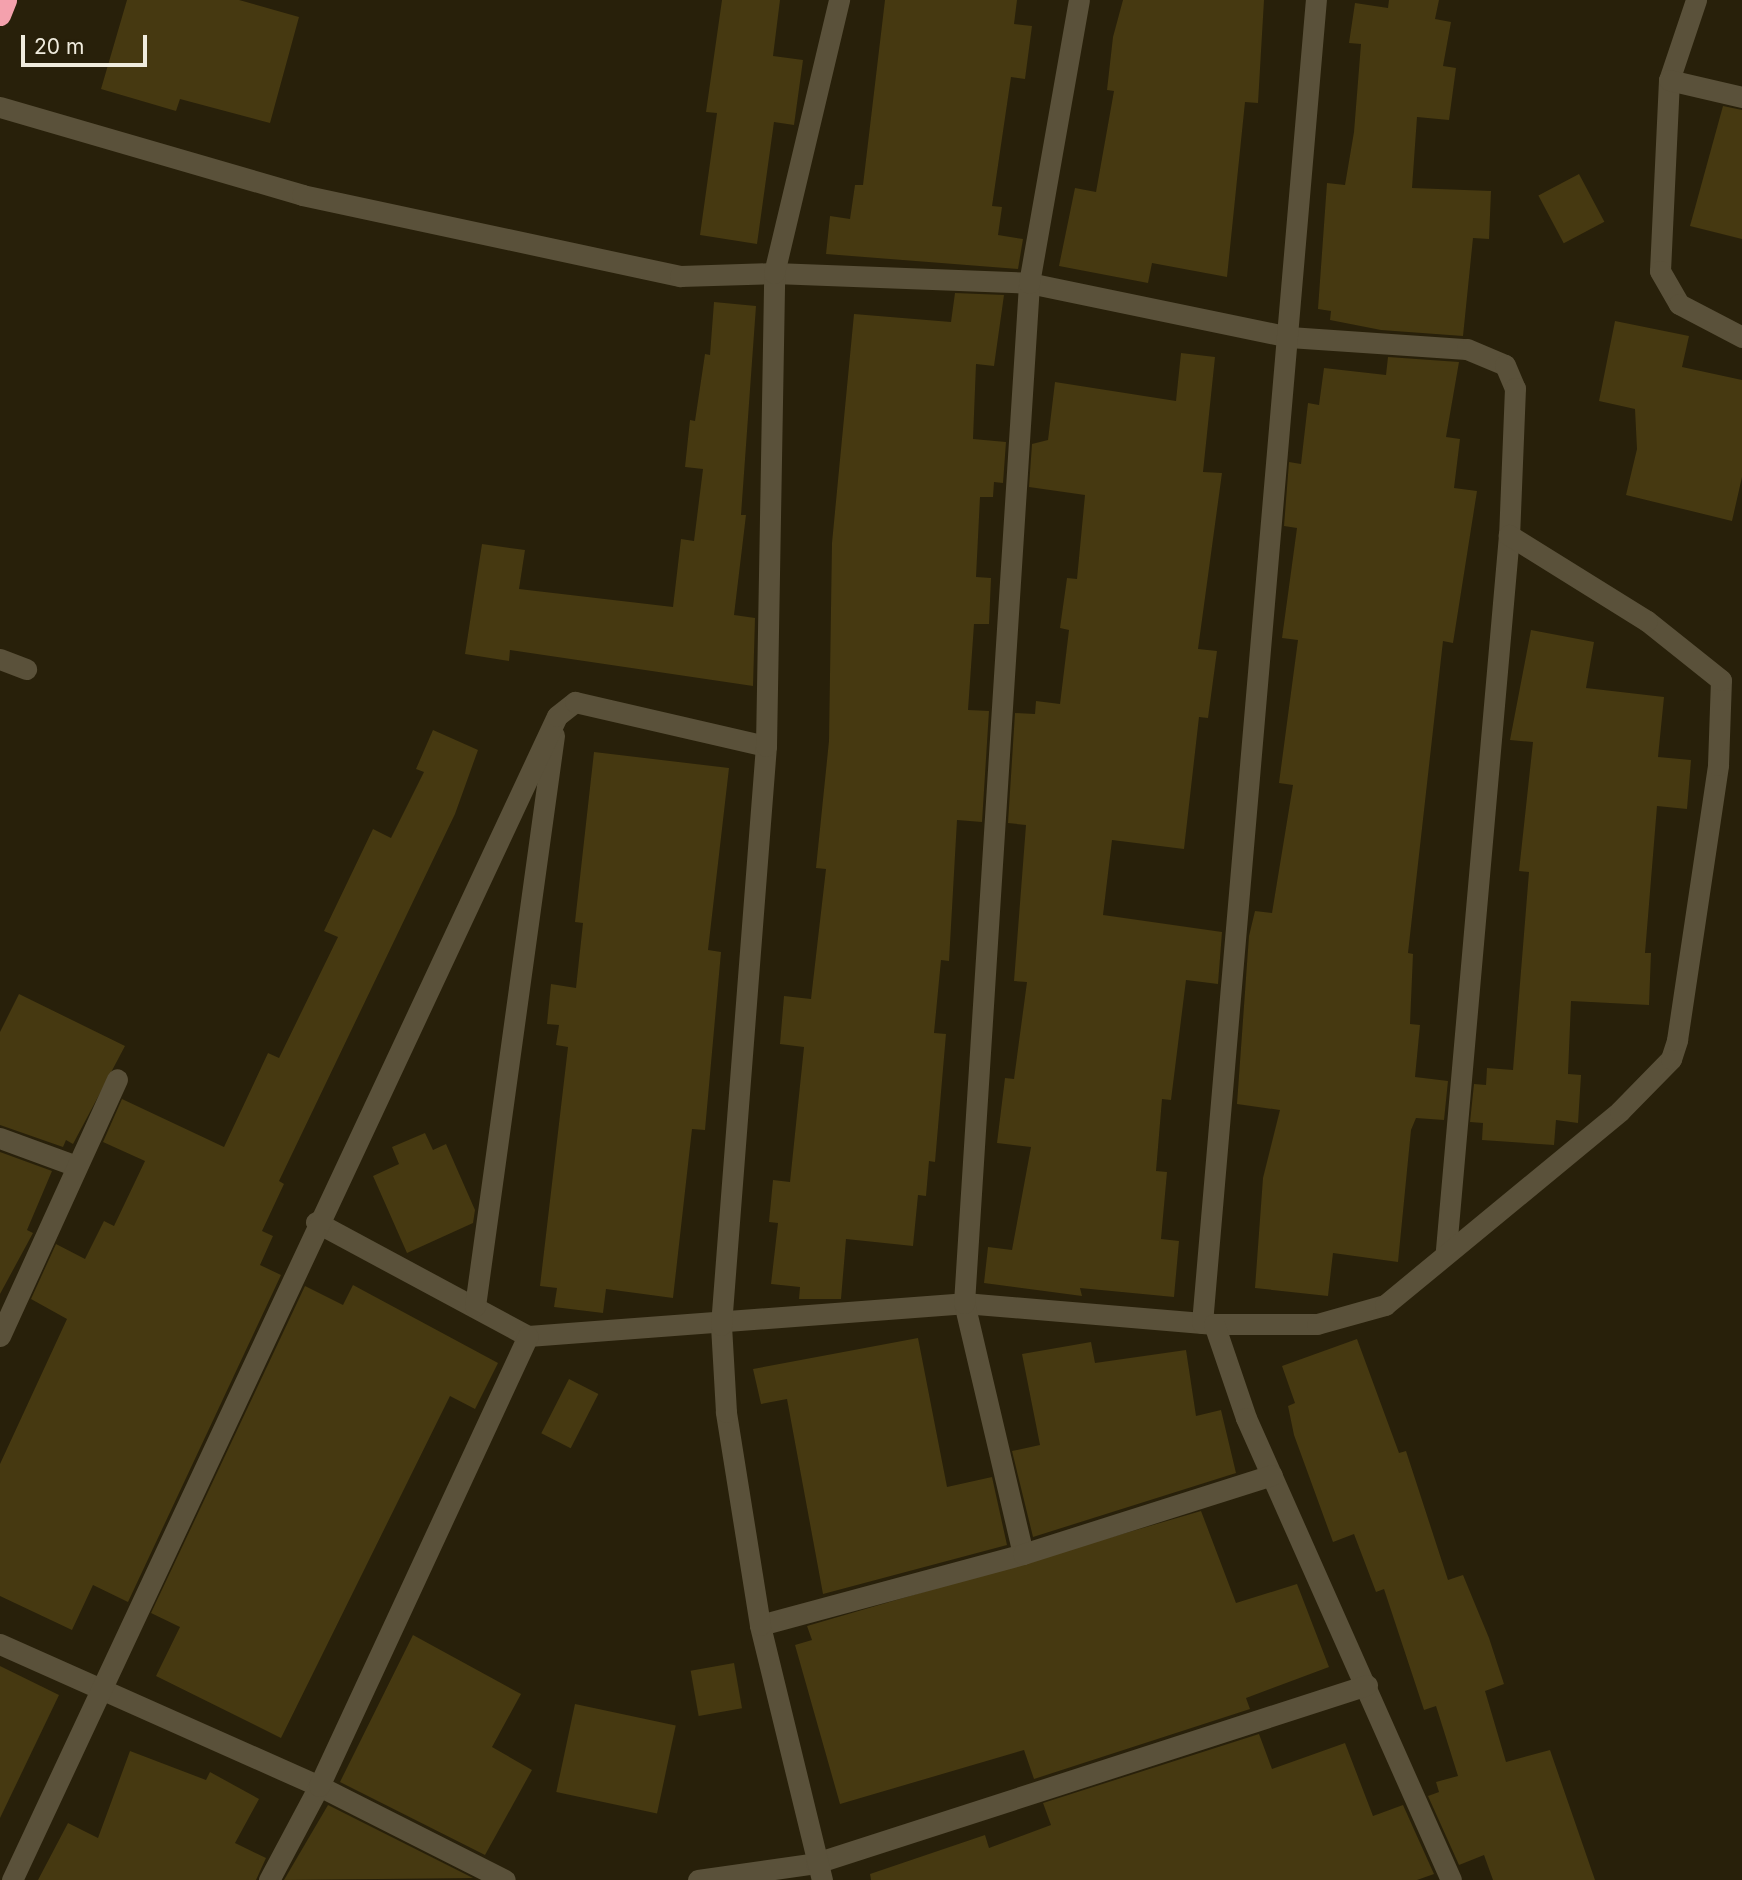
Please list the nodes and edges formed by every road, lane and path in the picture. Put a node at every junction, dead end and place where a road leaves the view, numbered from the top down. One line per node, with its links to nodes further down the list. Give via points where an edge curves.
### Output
1 (6, 0): 6 (highway)
2 (839, 0): 10 (street)
3 (1079, 0): 11 (street)
4 (1317, 0): 12 (street)
5 (1696, 0): 7 (street)
6 (0, 15)
7 (1669, 80): 8 (street); 13 (street, via 1660,271 1679,304)
8 (1742, 97)
9 (0, 107): 10 (street, via 302,195 653,271 680,276)
10 (774, 273): 11 (street); 18 (street)
11 (1029, 283): 12 (street); 24 (street)
12 (1289, 337): 14 (street, via 1467,349 1505,365 1516,388); 26 (street)
13 (1742, 337)
14 (1509, 535): 23 (street); 23 (street, via 1714,669 1722,692 1718,765 1671,1059 1620,1111)
15 (0, 659): 16 (street)
16 (26, 669)
17 (557, 716): 18 (street, via 575,702); 22 (street); 25 (street)
18 (765, 746): 27 (street)
19 (117, 1079): 21 (street)
20 (0, 1138): 21 (street)
21 (76, 1166): 28 (street)
22 (316, 1222): 25 (street); 34 (street)
23 (1446, 1250): 26 (street, via 1405,1293 1354,1317)
24 (964, 1303): 26 (street); 27 (street); 31 (street)
25 (475, 1306): 29 (street)
26 (1208, 1324): 30 (street)
27 (721, 1325): 29 (street); 32 (street, via 726,1412)
28 (0, 1336)
29 (528, 1336): 36 (street)
30 (1272, 1475): 31 (street); 35 (street)
31 (1023, 1554): 32 (street)
32 (760, 1625): 37 (street)
33 (0, 1644): 34 (street)
34 (101, 1684): 36 (street); 38 (street)
35 (1367, 1685): 37 (street); 42 (street)
36 (319, 1786): 39 (street); 40 (street)
37 (819, 1872): 41 (street)
38 (12, 1880)
39 (269, 1880)
40 (505, 1880)
41 (698, 1880)
42 (1451, 1880)

